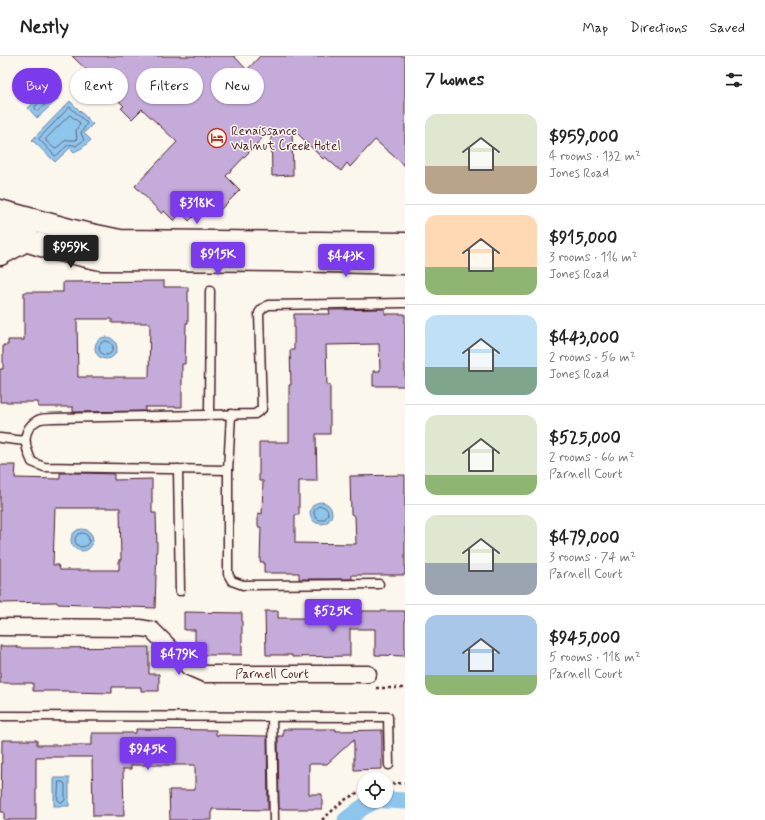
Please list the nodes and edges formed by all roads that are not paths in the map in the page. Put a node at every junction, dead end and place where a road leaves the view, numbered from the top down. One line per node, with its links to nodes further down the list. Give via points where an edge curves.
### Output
1 (0, 211): 4 (street, via 120,241)
2 (0, 232): 3 (street)
3 (26, 240): 6 (street); 7 (street, via 101,259)
4 (315, 243): 5 (street); 7 (lane, via 307,252)
5 (405, 244)
6 (0, 254)
7 (288, 260): 8 (street)
8 (405, 263)
9 (210, 291): 11 (lane)
10 (405, 303): 12 (lane, via 268,305 259,313 262,409 255,414)
11 (209, 414): 12 (lane); 14 (lane, via 39,420 28,430)
12 (231, 414): 16 (lane)
13 (0, 438): 14 (lane)
14 (25, 440): 15 (lane, via 32,462 44,467)
15 (178, 469): 16 (lane); 18 (lane)
16 (228, 470): 17 (lane, via 228,574 232,581 243,584)
17 (380, 584)
18 (180, 591)
19 (0, 626): 20 (street, Parnell Court, via 152,630 189,667 205,674)
20 (368, 674)
21 (0, 716): 22 (lane)
22 (272, 716): 23 (lane, via 388,717); 24 (lane)
23 (389, 765)
24 (274, 820)

